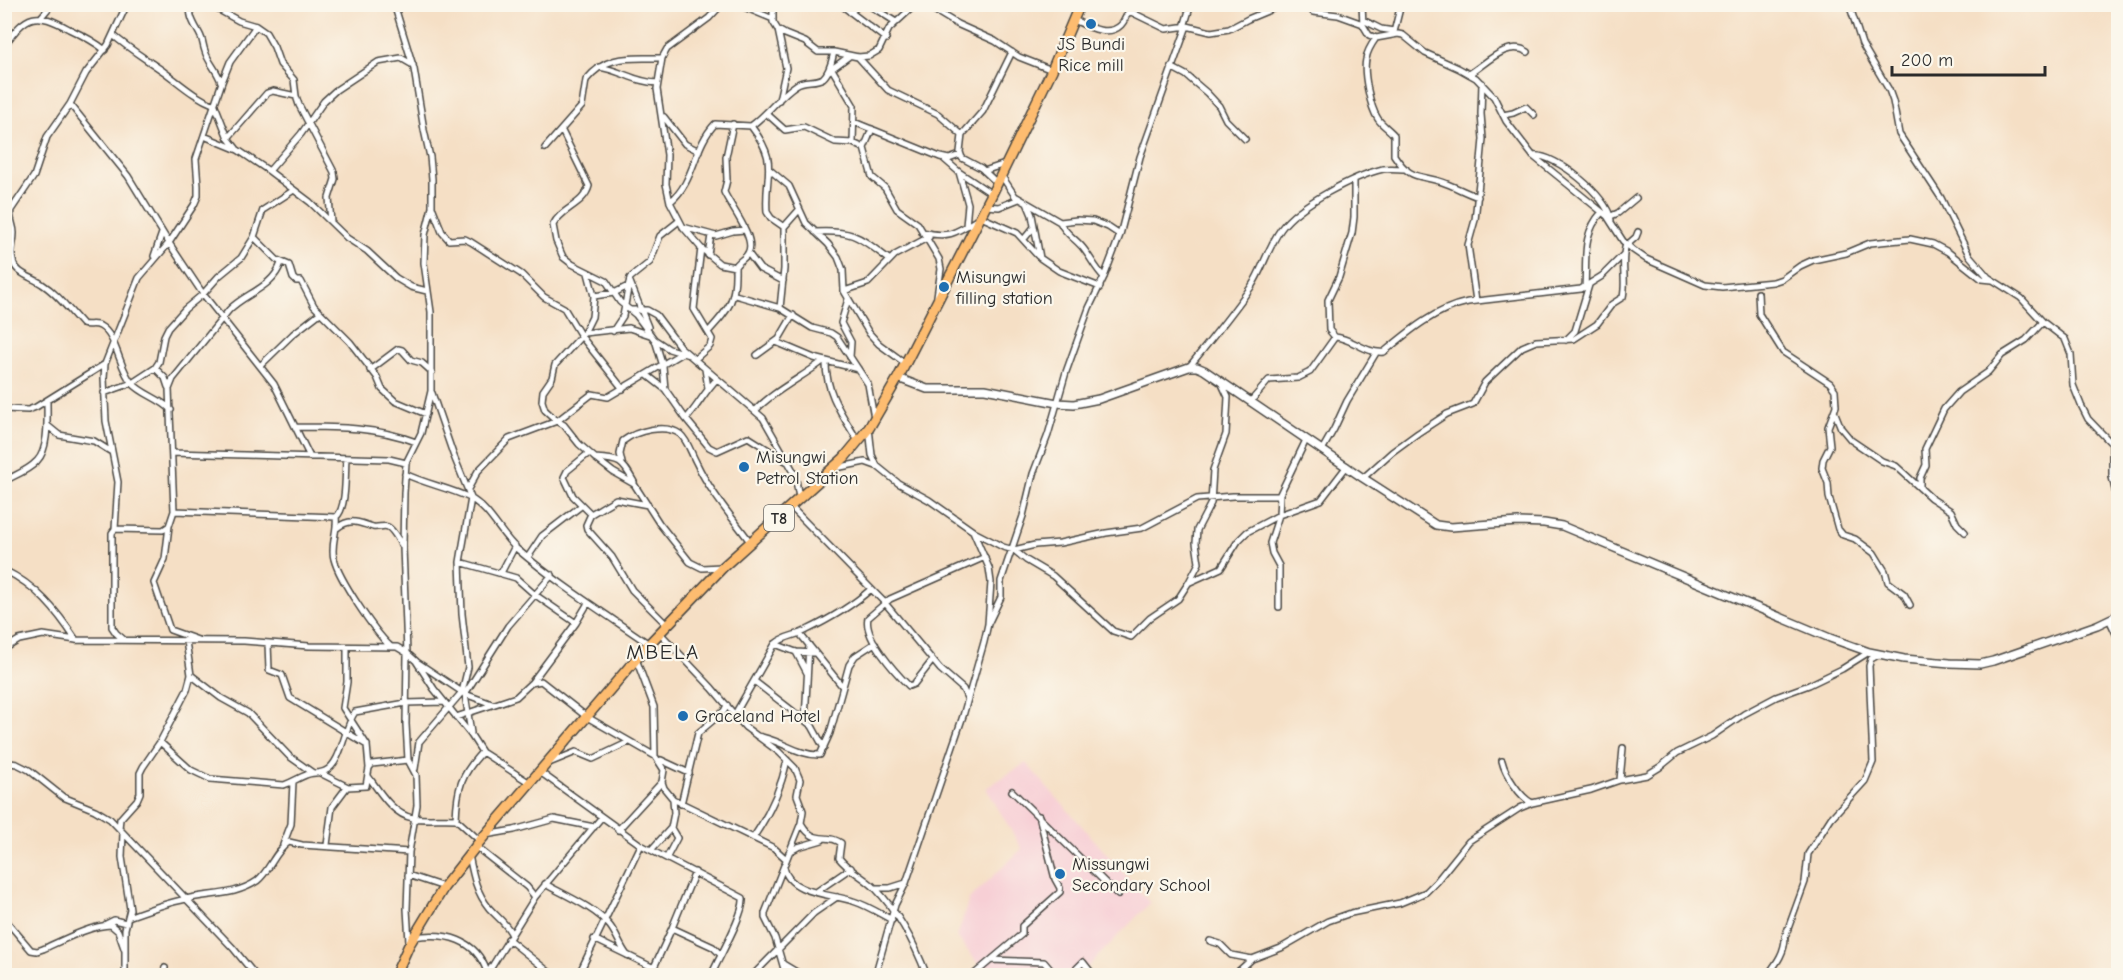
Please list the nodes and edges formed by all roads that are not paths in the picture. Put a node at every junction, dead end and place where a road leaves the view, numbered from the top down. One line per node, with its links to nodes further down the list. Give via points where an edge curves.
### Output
1 (52, 4): 24 (street)
2 (127, 4): 33 (street)
3 (191, 4): 50 (street, via 193,23)
4 (208, 4): 29 (street)
5 (394, 4): 44 (street)
6 (722, 4): 43 (street, via 667,49)
7 (737, 4): 25 (street)
8 (773, 4): 25 (street)
9 (840, 4): 22 (street)
10 (861, 4): 22 (street)
11 (867, 4): 27 (street)
12 (1080, 4): 26 (highway, T8)
13 (1131, 4): 23 (street)
14 (1191, 4): 30 (street)
15 (1284, 4): 30 (street, via 1221,31)
16 (1307, 4): 28 (street, via 1313,12)
17 (1362, 4): 28 (street)
18 (1401, 4): 32 (street)
19 (1849, 4): 134 (street, via 1862,44 1889,90 1899,134 1941,198 1968,255)
20 (913, 5): 27 (street)
21 (927, 5): 39 (street)
22 (850, 12): 35 (street)
23 (1127, 14): 26 (street, via 1121,25 1109,31); 30 (street, via 1131,12 1166,29)
24 (42, 16): 36 (street, via 22,24); 37 (street)
25 (773, 19): 31 (street)
26 (1074, 20): 47 (highway, T8)
27 (896, 22): 35 (street)
28 (1363, 22): 32 (street); 34 (street, via 1369,35)
29 (256, 26): 50 (street, via 233,56); 53 (street, via 271,39 280,64 294,80)
30 (1185, 27): 45 (street)
31 (778, 30): 38 (street, via 818,52); 54 (street, via 786,68)
32 (1394, 33): 34 (street); 49 (street)
33 (113, 35): 37 (street); 56 (street, via 187,91)
34 (1376, 38): 80 (street, via 1365,61 1371,105 1376,117 1394,135 1394,155)
35 (885, 39): 42 (street, via 875,54)
36 (4, 45)
37 (105, 50): 55 (street, via 86,73)
38 (834, 52): 41 (street); 48 (street)
39 (1012, 52): 47 (street); 67 (street, via 985,108)
40 (1528, 52): 49 (street, via 1517,47 1506,49)
41 (849, 57): 42 (street); 48 (street)
42 (858, 57): 67 (street, via 888,90 938,114)
43 (662, 58): 46 (street, via 623,58); 51 (street)
44 (413, 66): 61 (street, via 401,58 378,62 330,95); 95 (street, via 430,157)
45 (1172, 66): 70 (street, via 1207,93); 114 (street, via 1140,157)
46 (599, 67): 51 (street, via 646,83); 66 (street, via 586,80 582,106)
47 (1052, 70): 79 (highway, T8)
48 (829, 71): 54 (street, via 819,80 802,81); 62 (street, via 854,106)
49 (1469, 74): 52 (street)
50 (222, 82): 56 (street)
51 (658, 83): 58 (street)
52 (1482, 83): 59 (street); 89 (street)
53 (296, 96): 61 (street); 69 (street, via 267,93)
54 (778, 101): 57 (street)
55 (70, 104): 98 (street, via 48,137 34,176); 111 (street, via 128,176)
56 (215, 105): 68 (street); 69 (street)
57 (766, 113): 64 (street); 71 (street, via 785,130 804,126 835,142)
58 (662, 114): 75 (street, via 685,144); 92 (street)
59 (1503, 115): 60 (street, via 1526,107); 77 (street)
60 (1534, 115)
61 (308, 122): 82 (street); 102 (street, via 335,176 329,198)
62 (854, 122): 65 (street); 71 (street)
63 (734, 124): 64 (street); 75 (street, via 715,124); 108 (street, via 725,162 728,180 724,192)
64 (751, 126): 81 (street, via 764,144)
65 (872, 129): 73 (street); 78 (street)
66 (562, 131): 72 (street); 132 (street, via 589,186 582,199 555,220 553,229 563,257)
67 (962, 135): 76 (street)
68 (204, 136): 74 (street); 118 (street, via 196,159 198,196)
69 (228, 138): 74 (street)
70 (1245, 139)
71 (853, 143): 73 (street)
72 (545, 148)
73 (864, 148): 113 (street, via 873,179)
74 (237, 150): 82 (street)
75 (699, 151): 92 (street, via 683,189)
76 (960, 155): 78 (street); 83 (street)
77 (1533, 156): 97 (street); 100 (street, via 1544,156 1573,173 1597,194 1610,211)
78 (944, 159): 84 (street)
79 (1006, 164): 83 (street); 85 (highway, T8)
80 (1406, 169): 86 (street, via 1385,169); 89 (street)
81 (770, 170): 96 (street, via 789,186); 106 (street, via 767,212)
82 (269, 171): 87 (street)
83 (984, 171): 85 (street)
84 (959, 172): 88 (street); 104 (street, via 968,204)
85 (999, 179): 88 (highway, T8); 91 (street)
86 (1354, 180): 161 (street, via 1352,233 1328,300 1329,330); 177 (street, via 1286,222 1250,288)
87 (294, 190): 102 (street); 115 (street, via 263,210)
88 (992, 194): 94 (highway, T8)
89 (1478, 197): 148 (street, via 1468,245)
90 (1636, 198): 100 (street)
91 (1019, 199): 93 (street); 94 (street, via 999,207)
92 (670, 202): 101 (street)
93 (1027, 203): 103 (street); 107 (street)
94 (986, 206): 99 (highway, T8)
95 (432, 207): 139 (street, via 425,235); 159 (street, via 449,240 468,240 521,274 544,297 564,308)
96 (799, 210): 106 (street); 109 (street)
97 (1602, 212): 100 (street); 137 (street, via 1588,234)
98 (7, 215): 117 (street, via 14,231)
99 (981, 217): 104 (street); 116 (street); 147 (highway, T8)
100 (1611, 219): 119 (street)
101 (679, 221): 105 (street); 136 (street, via 660,236 650,262)
102 (331, 222): 139 (street, via 396,278)
103 (1060, 222): 114 (street, via 1093,221); 133 (street)
104 (966, 226): 113 (street, via 946,236)
105 (683, 227): 112 (street); 120 (street)
106 (784, 227): 135 (street)
107 (1034, 227): 116 (street); 125 (street)
108 (745, 230): 112 (street); 122 (street)
109 (815, 232): 127 (street, via 853,234); 140 (street, via 838,257)
110 (1638, 232): 119 (street)
111 (162, 233): 118 (street); 128 (street)
112 (711, 235): 123 (street)
113 (924, 235): 127 (street); 147 (street, via 941,263)
114 (1120, 235): 133 (street)
115 (254, 237): 130 (street); 143 (street, via 241,258)
116 (1024, 239): 125 (street)
117 (12, 243): 121 (street); 129 (street)
118 (169, 243): 128 (street); 143 (street)
119 (1626, 244): 124 (street); 134 (street, via 1646,259 1716,287 1773,282 1812,260 1870,243 1910,239 1933,244 1982,279)
120 (701, 248): 123 (street); 158 (street, via 694,309)
121 (4, 252)
122 (748, 253): 131 (street); 135 (street, via 760,269)
123 (708, 255): 131 (street, via 724,266)
124 (1623, 255): 137 (street); 162 (street, via 1623,297 1592,328)
125 (1038, 256): 138 (street, via 1059,271)
126 (4, 260): 129 (street)
127 (890, 260): 140 (street, via 868,283)
128 (152, 261): 164 (street, via 139,278)
129 (13, 262): 164 (street, via 18,270 54,294 82,324 103,328)
130 (281, 263): 153 (street, via 289,265 293,278 302,282); 155 (street, via 270,280 235,303)
131 (735, 267): 144 (street)
132 (588, 273): 141 (street, via 606,281); 145 (street)
133 (1104, 277): 138 (street)
134 (1992, 280): 156 (street, via 2021,298)
135 (783, 281): 150 (street)
136 (629, 284): 141 (street); 149 (street); 151 (street)
137 (1587, 286): 148 (street); 162 (street, via 1575,331)
138 (1100, 287): 195 (street, via 1079,335)
139 (428, 291): 181 (street)
140 (844, 291): 146 (street)
141 (614, 293): 145 (street); 149 (street)
142 (1758, 293): 199 (street, via 1759,314 1783,352 1833,386)
143 (203, 294): 155 (street); 178 (street, via 168,328)
144 (735, 295): 150 (street); 158 (street)
145 (594, 296): 159 (street, via 594,313)
146 (848, 299): 169 (street, via 841,319 851,342); 172 (street, via 872,337)
147 (936, 301): 172 (highway, T8)
148 (1476, 301): 166 (street, via 1442,310 1384,352)
149 (624, 306): 152 (street); 157 (street, via 623,316)
150 (780, 308): 154 (street)
151 (641, 309): 152 (street); 160 (street); 167 (street, via 656,315)
152 (631, 310): 160 (street)
153 (320, 313): 174 (street); 180 (street, via 342,332)
154 (793, 315): 163 (street); 169 (street, via 812,328 837,337)
155 (223, 319): 174 (street); 189 (street, via 180,369)
156 (2043, 322): 227 (street, via 1944,409 1924,452 1926,465); 233 (street, via 2066,342 2071,354 2073,386 2081,405 2088,419 2112,444 2112,477)
157 (613, 331): 159 (street); 160 (street, via 635,329)
158 (708, 332): 170 (street, via 712,342)
159 (582, 335): 187 (street); 203 (street, via 555,364 543,391 545,410)
160 (652, 335): 165 (street); 175 (street)
161 (1335, 337): 166 (street); 193 (street, via 1310,372 1269,380)
162 (1566, 340): 224 (street, via 1529,342 1485,382 1473,404 1447,414 1418,433)
163 (776, 342): 168 (street); 171 (street)
164 (113, 343): 173 (street); 186 (street)
165 (682, 353): 167 (street); 175 (street)
166 (1376, 353): 210 (street)
167 (689, 355): 170 (street)
168 (757, 355)
169 (850, 357): 179 (street)
170 (694, 359): 176 (street)
171 (824, 361): 179 (street); 198 (street); 208 (street, via 831,393)
172 (905, 363): 183 (highway, T8)
173 (105, 364): 192 (street); 194 (street)
174 (261, 365): 205 (street)
175 (663, 366): 182 (street); 190 (street)
176 (705, 367): 184 (street); 188 (street)
177 (1189, 367): 185 (street, via 1204,370); 195 (street, via 1094,400)
178 (155, 368): 186 (street); 189 (street)
179 (858, 369): 202 (street, via 871,393)
180 (370, 370): 181 (street, via 398,349); 200 (street, via 395,401)
181 (432, 372): 191 (street)
182 (647, 375): 187 (street); 190 (street)
183 (898, 378): 195 (street, via 927,389 985,388); 202 (highway, T8)
184 (717, 379): 188 (street); 198 (street)
185 (1221, 382): 193 (street); 231 (street, via 1229,403 1226,434 1213,470)
186 (132, 383): 192 (street); 197 (street)
187 (623, 388): 203 (street, via 608,397 592,394)
188 (708, 388): 201 (street)
189 (169, 389): 197 (street)
190 (665, 389): 201 (street)
191 (431, 391): 200 (street); 228 (street)
192 (104, 393): 211 (street)
193 (1251, 401): 207 (street)
194 (47, 402): 196 (street, via 28,410); 204 (street)
195 (1057, 403): 249 (street)
196 (4, 409)
197 (171, 410): 212 (street)
198 (756, 410): 217 (street, via 770,427)
199 (1835, 413): 227 (street, via 1851,440 1896,466); 264 (street, via 1828,427 1830,446 1822,468 1838,529 1874,553 1888,582 1904,594)
200 (426, 414): 209 (street)
201 (686, 419): 217 (street, via 713,450 727,448 748,436)
202 (874, 420): 206 (highway, T8)
203 (557, 421): 213 (street); 228 (street, via 509,440 478,471)
204 (48, 426): 211 (street, via 59,435 94,441); 225 (street, via 39,459)
205 (296, 427): 209 (street, via 369,428); 214 (street)
206 (869, 428): 208 (highway, T8); 220 (street)
207 (1306, 440): 210 (street); 229 (street)
208 (858, 441): 222 (highway, T8)
209 (416, 442): 218 (street)
210 (1322, 450): 221 (street)
211 (110, 451): 243 (street, via 118,482)
212 (172, 453): 214 (street); 237 (street)
213 (589, 453): 216 (street); 235 (street, via 564,474)
214 (310, 457): 215 (street)
215 (346, 458): 218 (street); 240 (street, via 343,506)
216 (595, 458): 219 (street); 226 (street)
217 (787, 462): 232 (street, via 797,481)
218 (406, 463): 223 (street)
219 (622, 463): 226 (street); 246 (street, via 623,441 639,431 679,433 708,485)
220 (877, 466): 222 (street, via 864,462); 244 (street)
221 (1347, 466): 224 (street); 239 (street, via 1318,502)
222 (832, 469): 232 (highway, T8)
223 (405, 474): 230 (street); 248 (street)
224 (1363, 478): 286 (street, via 1436,525 1527,522 1562,526)
225 (4, 481)
226 (634, 484): 234 (street)
227 (1920, 488): 245 (street, via 1950,511)
228 (468, 489): 230 (street)
229 (1280, 495): 231 (street); 239 (street)
230 (471, 498): 247 (street); 252 (street)
231 (1211, 498): 249 (street, via 1190,501 1142,528); 258 (street, via 1197,530 1200,558)
232 (799, 499): 236 (highway, T8)
233 (2118, 502)
234 (648, 505): 238 (street, via 616,499); 253 (street, via 690,561 702,568)
235 (581, 506): 238 (street); 251 (street, via 542,536)
236 (791, 507): 246 (highway, T8); 259 (street)
237 (174, 511): 240 (street); 241 (street)
238 (591, 514): 270 (street, via 587,529)
239 (1280, 515): 258 (street, via 1243,535 1221,568); 265 (street, via 1270,543 1280,566)
240 (336, 517): 242 (street)
241 (169, 526): 243 (street, via 163,530); 276 (street, via 165,559 154,583 170,630)
242 (337, 528): 248 (street, via 356,520 385,526); 281 (street, via 333,549 338,569 375,630)
243 (114, 529): 273 (street, via 112,627)
244 (973, 531): 249 (street); 250 (street)
245 (1965, 532)
246 (751, 543): 253 (highway, T8)
247 (515, 546): 251 (street); 256 (street)
248 (403, 547): 284 (street)
249 (1013, 550): 255 (street); 258 (street, via 1053,576 1113,631 1129,637 1178,599)
250 (985, 557): 260 (street); 263 (street)
251 (528, 558): 257 (street)
252 (460, 562): 256 (street); 297 (street, via 468,667)
253 (723, 567): 270 (highway, T8)
254 (4, 570): 274 (street, via 40,593)
255 (1005, 572): 260 (street); 269 (street, via 1000,597)
256 (501, 573): 261 (street, via 516,578)
257 (552, 575): 261 (street); 262 (street)
258 (1189, 582)
259 (871, 589): 263 (street); 271 (street, via 837,615)
260 (991, 589): 269 (street)
261 (534, 594): 268 (street); 297 (street)
262 (588, 603): 268 (street); 279 (street)
263 (885, 603): 278 (street, via 867,622); 290 (street)
264 (1910, 605)
265 (1279, 607)
266 (2118, 615): 267 (street)
267 (2109, 619): 272 (street); 288 (street, via 1980,664 1925,662)
268 (576, 623): 295 (street)
269 (988, 624): 298 (street)
270 (663, 628): 279 (highway, T8); 302 (street)
271 (800, 634): 280 (street); 287 (street)
272 (2118, 638)
273 (123, 639): 274 (street); 275 (street)
274 (76, 640): 283 (street, via 31,636)
275 (186, 641): 276 (street); 293 (street)
276 (200, 641): 277 (street)
277 (268, 643): 282 (street); 310 (street, via 269,670 282,675 290,699)
278 (875, 643): 290 (street, via 909,686); 296 (street, via 855,656)
279 (649, 644): 289 (highway, T8)
280 (774, 644): 285 (street); 294 (street)
281 (390, 646): 282 (street); 284 (street)
282 (346, 647): 308 (street, via 343,708)
283 (4, 649)
284 (407, 652): 291 (street); 300 (street)
285 (796, 652): 287 (street); 292 (street)
286 (1869, 652): 288 (street); 330 (street, via 1842,669 1744,714 1647,775)
287 (813, 653): 292 (street); 296 (street)
288 (1880, 654): 421 (street, via 1871,659 1869,666 1873,762 1857,792 1828,821 1808,854 1805,882 1785,946)
289 (636, 659): 307 (highway, T8); 319 (street, via 654,707)
290 (932, 661): 298 (street, via 963,689)
291 (416, 662): 297 (street); 299 (street)
292 (808, 674): 309 (street)
293 (191, 675): 313 (street, via 180,706); 327 (street, via 248,713 289,756)
294 (754, 681): 305 (street); 309 (street)
295 (531, 683): 301 (street, via 516,697); 307 (street, via 546,683)
296 (842, 686): 316 (street)
297 (464, 693): 301 (street); 303 (street); 304 (street)
298 (968, 700): 367 (street)
299 (444, 702): 300 (street); 303 (street)
300 (406, 703): 308 (street, via 355,712); 320 (street)
301 (494, 705): 304 (street)
302 (727, 705): 305 (street); 328 (street, via 698,733)
303 (449, 709): 306 (street); 326 (street, via 419,742)
304 (467, 713): 306 (street); 311 (street)
305 (735, 714): 312 (street)
306 (456, 717): 311 (street)
307 (587, 717): 314 (street); 325 (highway, T8)
308 (350, 720): 310 (street); 315 (street)
309 (805, 720): 316 (street, via 816,730)
310 (345, 733): 315 (street); 327 (street, via 333,764)
311 (471, 735): 318 (street)
312 (757, 736): 316 (street, via 812,754 820,755); 321 (street)
313 (160, 742): 331 (street, via 191,770 210,779 284,785); 348 (street, via 140,773 140,793 120,819)
314 (629, 742): 319 (street); 325 (street, via 594,759 576,752)
315 (367, 745): 324 (street)
316 (824, 748)
317 (1623, 748): 330 (street)
318 (482, 752): 333 (street); 344 (street, via 462,778)
319 (657, 758): 328 (street); 332 (street, via 664,770)
320 (408, 760): 324 (street, via 377,763); 326 (street)
321 (787, 760): 345 (street, via 800,777 797,795); 353 (street, via 776,801)
322 (1502, 761): 339 (street, via 1517,791)
323 (4, 762): 348 (street, via 29,770 63,797 95,810)
324 (369, 768): 329 (street)
325 (543, 768): 333 (highway, T8); 343 (street)
326 (415, 770): 342 (street)
327 (316, 773): 331 (street); 334 (street)
328 (689, 773): 340 (street)
329 (368, 776): 335 (street); 337 (street)
330 (1620, 780): 339 (street, via 1572,796)
331 (293, 782): 350 (street)
332 (662, 782): 338 (street); 349 (street)
333 (530, 783): 356 (highway, T8)
334 (348, 786): 335 (street); 357 (street, via 332,807)
335 (366, 787): 337 (street)
336 (1012, 791): 341 (street)
337 (380, 792): 342 (street, via 400,813)
338 (673, 799): 340 (street); 347 (street)
339 (1532, 803): 395 (street, via 1468,841 1426,892 1400,903 1328,921 1281,948)
340 (681, 804): 353 (street)
341 (1039, 816): 373 (street); 397 (street, via 1060,892 1022,926 1022,934)
342 (414, 818): 344 (street); 361 (street)
343 (602, 818): 346 (street); 349 (street)
344 (456, 819): 356 (street)
345 (801, 823): 351 (street); 352 (street)
346 (594, 827): 356 (street, via 554,819); 368 (street)
347 (672, 828): 360 (street); 363 (street, via 677,838)
348 (121, 830): 375 (street); 379 (street, via 130,909)
349 (618, 830): 358 (street)
350 (289, 832): 355 (street); 359 (street)
351 (797, 833): 352 (street); 362 (street)
352 (809, 834): 354 (street)
353 (753, 838): 362 (street)
354 (824, 839): 362 (street, via 798,847); 364 (street, via 841,843 839,858)
355 (295, 842): 357 (street); 359 (street)
356 (477, 844): 369 (highway, T8); 372 (street); 384 (street, via 476,887)
357 (327, 845): 361 (street)
358 (641, 845): 360 (street); 376 (street)
359 (282, 847): 375 (street, via 254,883 229,893)
360 (651, 850): 363 (street)
361 (409, 852): 366 (street)
362 (786, 857): 371 (street, via 787,877); 391 (street, via 765,913)
363 (667, 858): 365 (street)
364 (852, 868): 370 (street); 371 (street)
365 (695, 872): 383 (street); 389 (street, via 743,898 739,918)
366 (408, 875): 369 (street); 387 (street, via 407,909)
367 (906, 883): 370 (street); 377 (street)
368 (545, 884): 372 (street); 380 (street)
369 (444, 887): 387 (highway, T8)
370 (875, 888): 377 (street)
371 (816, 891): 374 (street)
372 (537, 894): 384 (street)
373 (1118, 895)
374 (837, 897): 377 (street); 391 (street)
375 (186, 899): 379 (street); 405 (street)
376 (608, 912): 380 (street); 382 (street)
377 (893, 917): 414 (street); 415 (street, via 917,948)
378 (4, 918): 381 (street, via 27,946 37,951)
379 (127, 920): 381 (street); 392 (street)
380 (604, 920): 382 (street); 386 (street)
381 (105, 925): 392 (street, via 115,927)
382 (611, 926): 394 (street)
383 (672, 928): 390 (street); 401 (street)
384 (511, 933): 385 (street)
385 (508, 939): 396 (street); 407 (street)
386 (594, 939): 394 (street); 408 (street)
387 (412, 941): 398 (street, via 437,936 468,944); 406 (highway, T8)
388 (1210, 941): 395 (street, via 1220,944 1231,955)
389 (724, 946): 390 (street); 393 (street)
390 (713, 947): 393 (street)
391 (778, 948): 399 (street); 411 (street)
392 (125, 951): 403 (street)
393 (720, 954): 410 (street)
394 (627, 955): 401 (street)
395 (1252, 959): 420 (street)
396 (494, 960): 398 (street); 402 (street)
397 (991, 960): 416 (street); 417 (street, via 1044,962)
398 (483, 961): 402 (street)
399 (783, 964): 412 (street); 413 (street)
400 (165, 968): 404 (street)
401 (654, 968): 409 (street)
402 (486, 974)
403 (125, 975)
404 (162, 975)
405 (256, 975)
406 (395, 975)
407 (554, 975)
408 (578, 975)
409 (650, 975)
410 (711, 975)
411 (752, 975)
412 (786, 975)
413 (803, 975)
414 (875, 975)
415 (927, 975)
416 (972, 975)
417 (1056, 975)
418 (1069, 975): 419 (street, via 1083,962)
419 (1094, 975)
420 (1233, 975)
421 (1767, 975)

